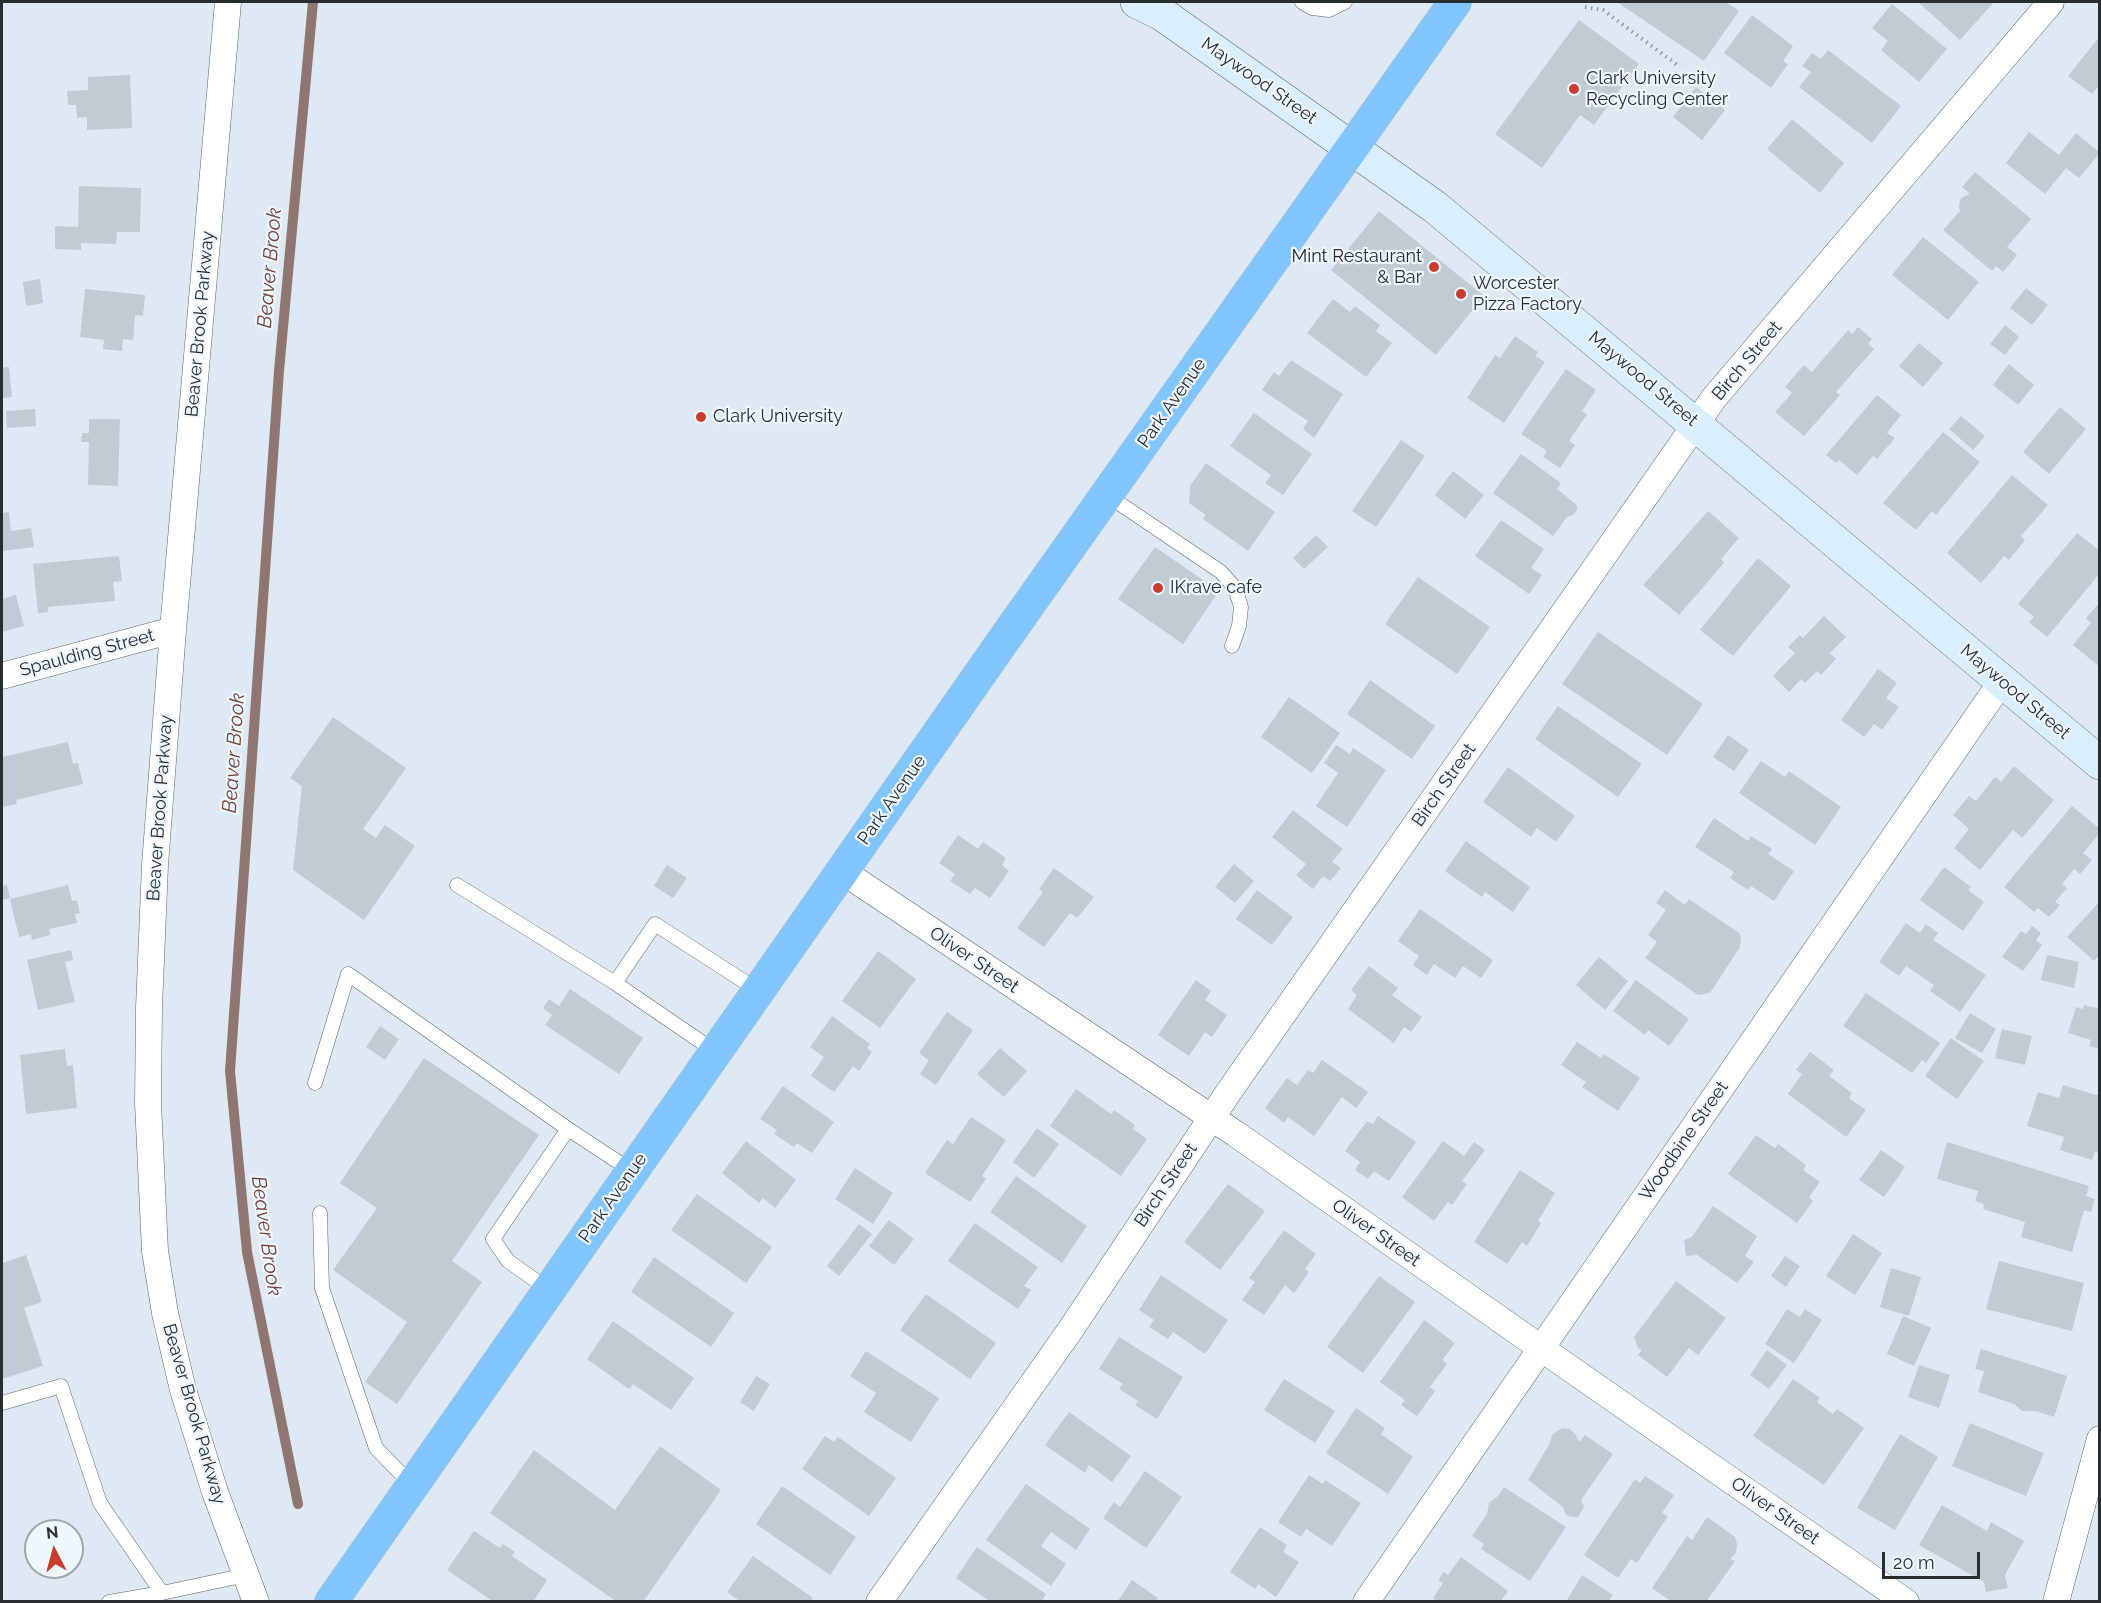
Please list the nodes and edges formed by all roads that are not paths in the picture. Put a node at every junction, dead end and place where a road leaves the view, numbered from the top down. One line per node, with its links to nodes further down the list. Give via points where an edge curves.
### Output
1 (228, 2): 10 (street, Beaver Brook Parkway)
2 (1137, 2): 7 (street, Maywood Street, via 1161,14)
3 (1302, 2): 4 (lane, via 1311,8 1329,10)
4 (1345, 2)
5 (1455, 2): 7 (highway, Park Avenue)
6 (2051, 2): 8 (street, Birch Street)
7 (1353, 147): 8 (street, Maywood Street, via 1435,207); 9 (highway, Park Avenue)
8 (1696, 424): 13 (street, Maywood Street); 21 (street, Birch Street)
9 (1107, 495): 11 (lane, via 1221,572 1235,588 1240,607); 15 (highway, Park Avenue)
10 (173, 630): 12 (street, Spaulding Street); 30 (street, Beaver Brook Parkway, via 155,864 149,1008 148,1103 155,1251 183,1390)
11 (1232, 646)
12 (2, 676)
13 (2002, 681): 14 (street, Maywood Street); 26 (street, Woodbine Street)
14 (2100, 763)
15 (843, 871): 18 (highway, Park Avenue); 21 (street, Oliver Street)
16 (457, 885): 17 (lane)
17 (615, 983): 18 (lane, via 655,924); 19 (lane)
18 (759, 991): 19 (highway, Park Avenue)
19 (716, 1052): 23 (highway, Park Avenue)
20 (315, 1083): 22 (lane, via 348,974)
21 (1211, 1118): 26 (street, Oliver Street); 35 (street, Birch Street, via 1071,1329)
22 (568, 1129): 23 (lane); 25 (lane, via 493,1239 508,1261)
23 (632, 1170): 25 (highway, Park Avenue)
24 (320, 1213): 29 (lane, via 322,1288 376,1448)
25 (549, 1290): 29 (highway, Park Avenue)
26 (1541, 1348): 36 (street, Woodbine Street); 37 (street, Oliver Street)
27 (2, 1403): 31 (lane, via 61,1386 100,1503)
28 (2100, 1439): 38 (street)
29 (412, 1485): 34 (highway, Park Avenue)
30 (246, 1575): 31 (lane); 33 (street, Beaver Brook Parkway)
31 (162, 1593): 32 (lane)
32 (109, 1602)
33 (256, 1602)
34 (331, 1602)
35 (879, 1602)
36 (1366, 1602)
37 (1906, 1602)
38 (2056, 1602)

